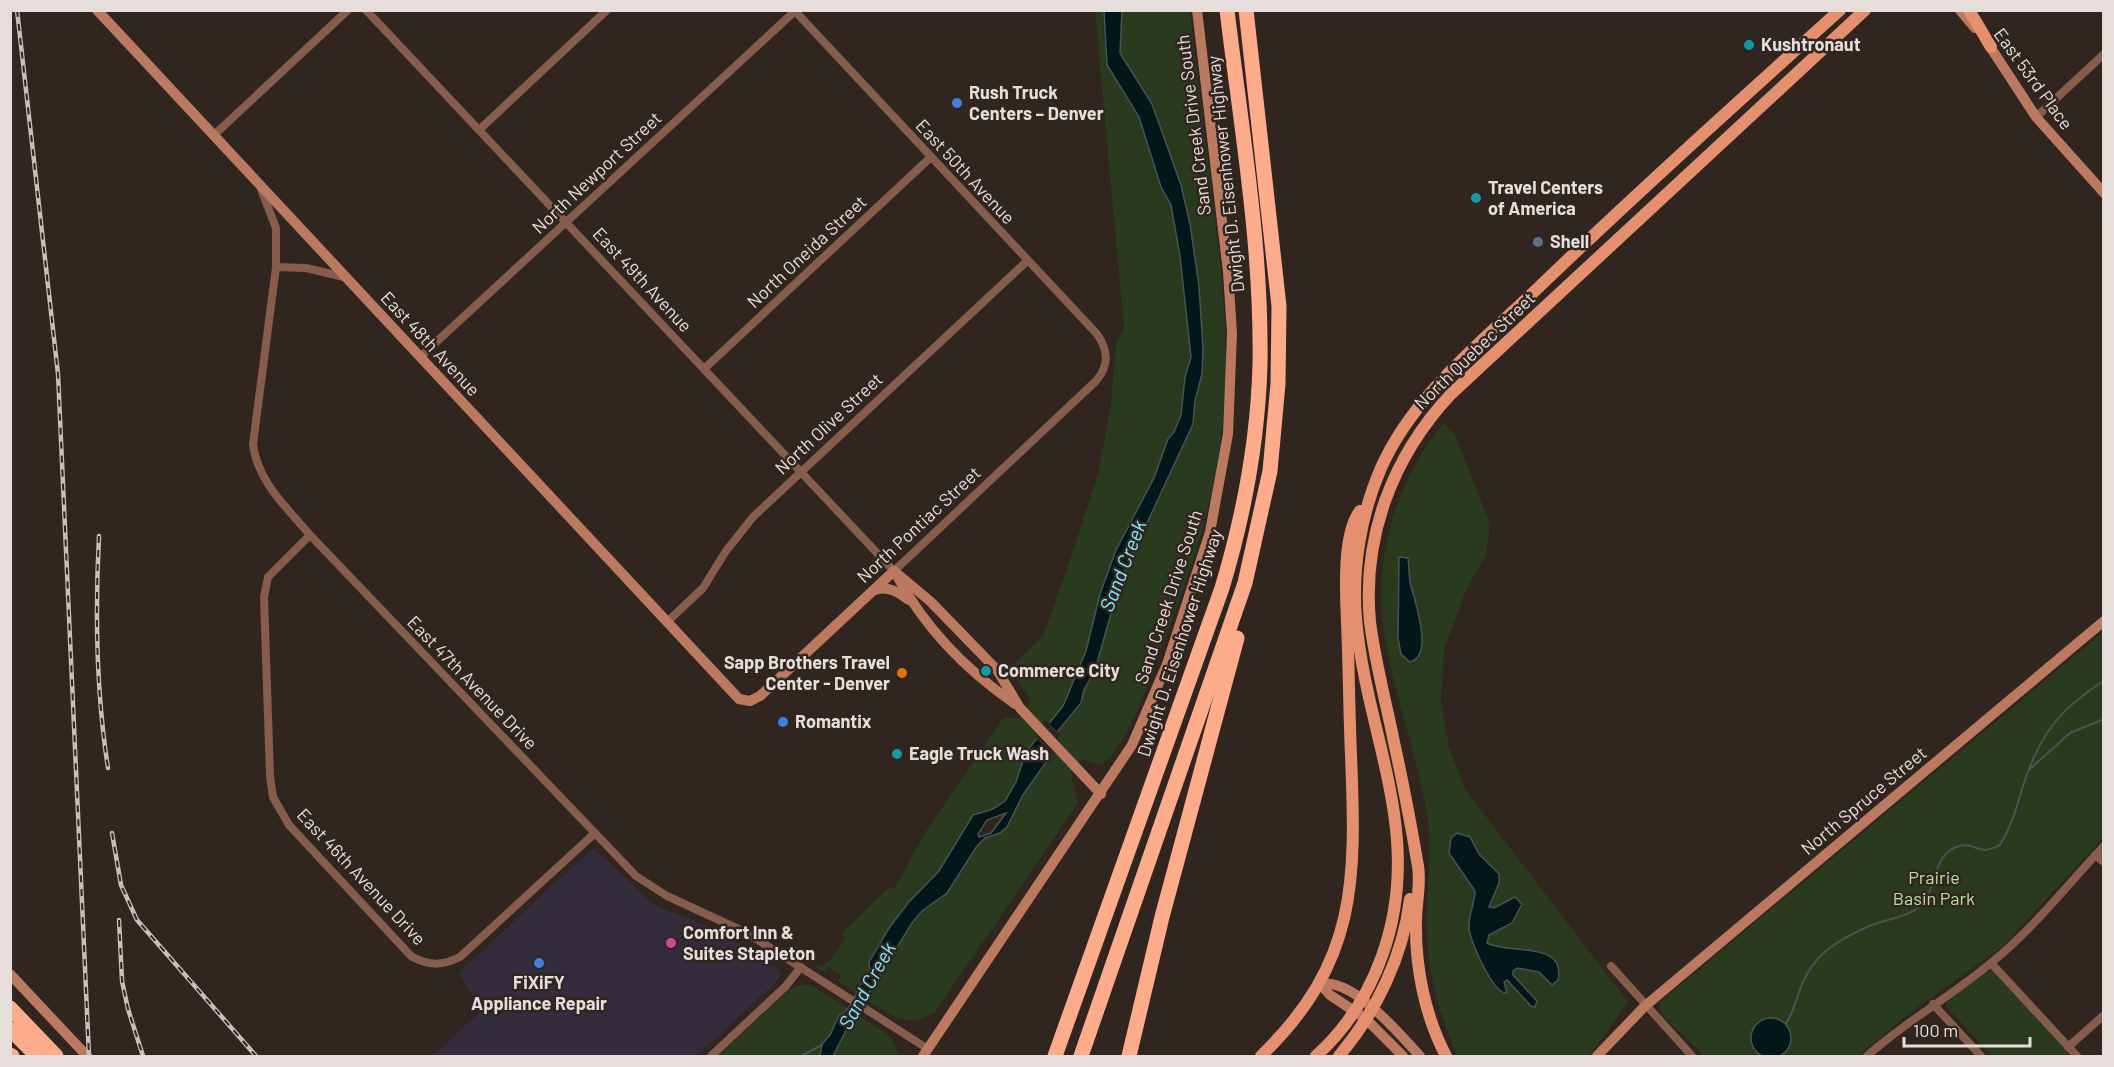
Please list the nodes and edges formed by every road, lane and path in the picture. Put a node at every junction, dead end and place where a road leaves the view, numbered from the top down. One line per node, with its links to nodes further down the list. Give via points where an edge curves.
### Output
1 (97, 10): 17 (street, East 48th Avenue)
2 (348, 10): 17 (street)
3 (366, 10): 16 (street, East 49th Avenue)
4 (607, 10): 16 (street)
5 (1197, 10): 39 (street, Sand Creek Drive South, via 1231,301 1232,384 1227,445 1210,532 1187,609 1146,717)
6 (1227, 10): 62 (highway, Dwight D. Eisenhower Highway, via 1259,294 1260,366 1252,458 1222,588)
7 (1246, 10): 31 (highway, Dwight D. Eisenhower Highway, via 1274,240 1280,333 1273,452)
8 (1840, 10): 29 (main road, North Quebec Street, via 1680,153 1437,386 1396,439)
9 (1865, 10): 41 (main road, North Quebec Street, via 1451,394 1428,420 1398,467 1376,531 1369,607)
10 (1960, 10): 13 (street, East 53rd Place)
11 (1969, 10): 13 (main road)
12 (794, 11): 18 (street, East 50th Avenue); 21 (street, North Newport Street)
13 (1991, 47): 15 (street, East 53rd Place)
14 (2103, 54): 15 (street)
15 (2036, 117): 20 (street, East 53rd Place)
16 (479, 130): 21 (street, East 49th Avenue)
17 (213, 136): 19 (street, East 48th Avenue)
18 (931, 157): 22 (street, East 50th Avenue); 27 (street, North Oneida Street)
19 (259, 185): 23 (street, East 47th Avenue Drive, via 276,228); 24 (street, East 48th Avenue)
20 (2103, 193)
21 (566, 222): 25 (street, North Newport Street); 27 (street, East 49th Avenue)
22 (1027, 261): 26 (street, East 50th Avenue, via 1096,334); 28 (street, North Olive Street)
23 (276, 267): 24 (street, via 306,268); 30 (street, East 47th Avenue Drive, via 254,429 254,455 267,484)
24 (344, 277): 25 (street, East 48th Avenue)
25 (420, 357): 36 (street, East 48th Avenue)
26 (1107, 357): 32 (street, North Pontiac Street, via 1106,367 1096,381)
27 (704, 369): 28 (street, East 49th Avenue)
28 (800, 472): 32 (street, East 49th Avenue); 36 (street, North Olive Street, via 744,527 703,588)
29 (1370, 498): 49 (main road, via 1357,515 1346,581 1354,812 1352,880 1340,935); 67 (main road, via 1357,559 1356,614 1395,813 1398,887 1389,937 1368,989 1351,1018)
30 (310, 535): 40 (street, East 47th Avenue Drive); 40 (street, East 46th Avenue Drive, via 268,578 264,597 273,797 289,825 411,956 422,963 436,964 460,957)
31 (1253, 554): 55 (highway, via 1249,596 1164,906); 63 (highway, Dwight D. Eisenhower Highway, via 1207,698)
32 (894, 571): 33 (street, North Pontiac Street); 34 (street, East 49th Avenue); 38 (street, East 49th Avenue, via 938,608 997,670)
33 (872, 592): 34 (street, via 890,589); 37 (street, North Pontiac Street, via 760,696 750,701)
34 (910, 601): 38 (street, East 49th Avenue, via 925,622 986,684)
35 (2103, 621): 51 (street, North Spruce Street)
36 (667, 622): 37 (street, East 48th Avenue)
37 (739, 699)
38 (1020, 708): 39 (street, East 49th Avenue)
39 (1101, 794): 57 (street, Sand Creek Drive South)
40 (595, 833): 47 (street, East 47th Avenue Drive, via 626,867 657,890 724,920)
41 (1413, 839): 68 (main road, via 1410,903 1395,960 1367,1019); 71 (main road, via 1419,870 1415,919 1418,964 1431,1019)
42 (2103, 846): 43 (street)
43 (2095, 855): 44 (street); 45 (street, via 2036,921)
44 (2103, 862)
45 (1991, 963): 50 (street); 56 (street)
46 (1611, 966): 51 (street)
47 (801, 967): 57 (street, East 47th Avenue Drive); 61 (street, via 786,987)
48 (10, 974): 60 (street)
49 (1320, 984): 66 (main road, via 1299,1016); 69 (street); 70 (street, via 1331,983 1363,1001)
50 (1933, 1004): 74 (street); 75 (street)
51 (1645, 1006): 72 (street, North Spruce Street); 73 (street)
52 (10, 1008): 59 (highway)
53 (2103, 1015): 56 (street)
54 (10, 1029): 58 (highway)
55 (1133, 1040): 64 (highway); 65 (highway)
56 (2068, 1047): 76 (street)
57 (926, 1053)
58 (37, 1056)
59 (56, 1056)
60 (87, 1056)
61 (711, 1056)
62 (1055, 1056)
63 (1081, 1056)
64 (1129, 1056)
65 (1135, 1056)
66 (1261, 1056)
67 (1316, 1056)
68 (1339, 1056)
69 (1403, 1056)
70 (1420, 1056)
71 (1446, 1056)
72 (1597, 1056)
73 (1692, 1056)
74 (1867, 1056)
75 (1981, 1056)
76 (2077, 1056)

